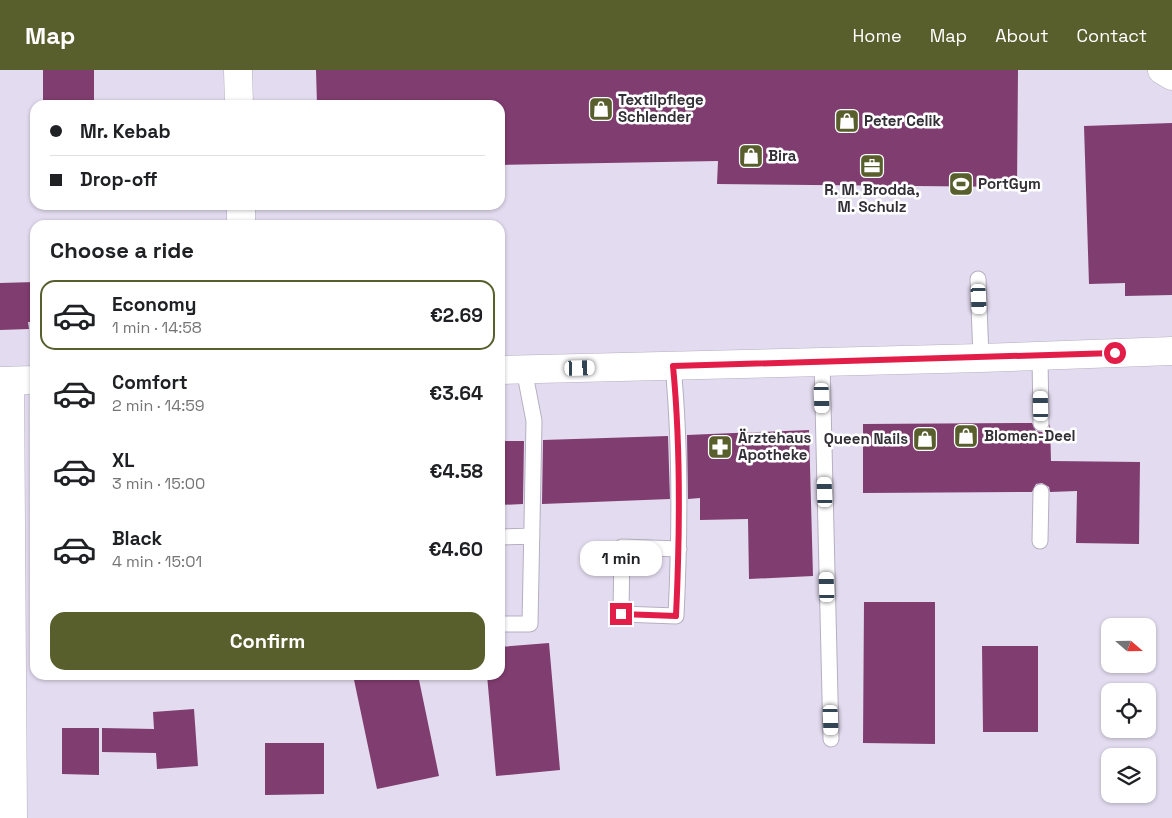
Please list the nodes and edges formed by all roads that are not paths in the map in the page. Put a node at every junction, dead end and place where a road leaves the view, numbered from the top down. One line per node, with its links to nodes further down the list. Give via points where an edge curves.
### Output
1 (238, 70): 4 (street)
2 (1162, 70): 3 (street)
3 (1172, 76)
4 (239, 100)
5 (978, 279): 8 (lane)
6 (1172, 351): 7 (street)
7 (1040, 356): 8 (street); 13 (lane)
8 (981, 358): 9 (street)
9 (822, 362): 10 (street); 21 (lane)
10 (673, 366): 11 (street); 19 (lane, via 678,421)
11 (512, 369): 15 (lane, via 534,421)
12 (15, 380): 18 (street)
13 (1041, 423)
14 (1041, 492): 17 (lane)
15 (532, 536): 16 (lane); 20 (lane, via 530,624)
16 (505, 537)
17 (1040, 541)
18 (5, 542): 22 (street)
19 (679, 549): 19 (lane, via 676,616 621,614 622,547)
20 (505, 624)
21 (831, 739)
22 (13, 818)

